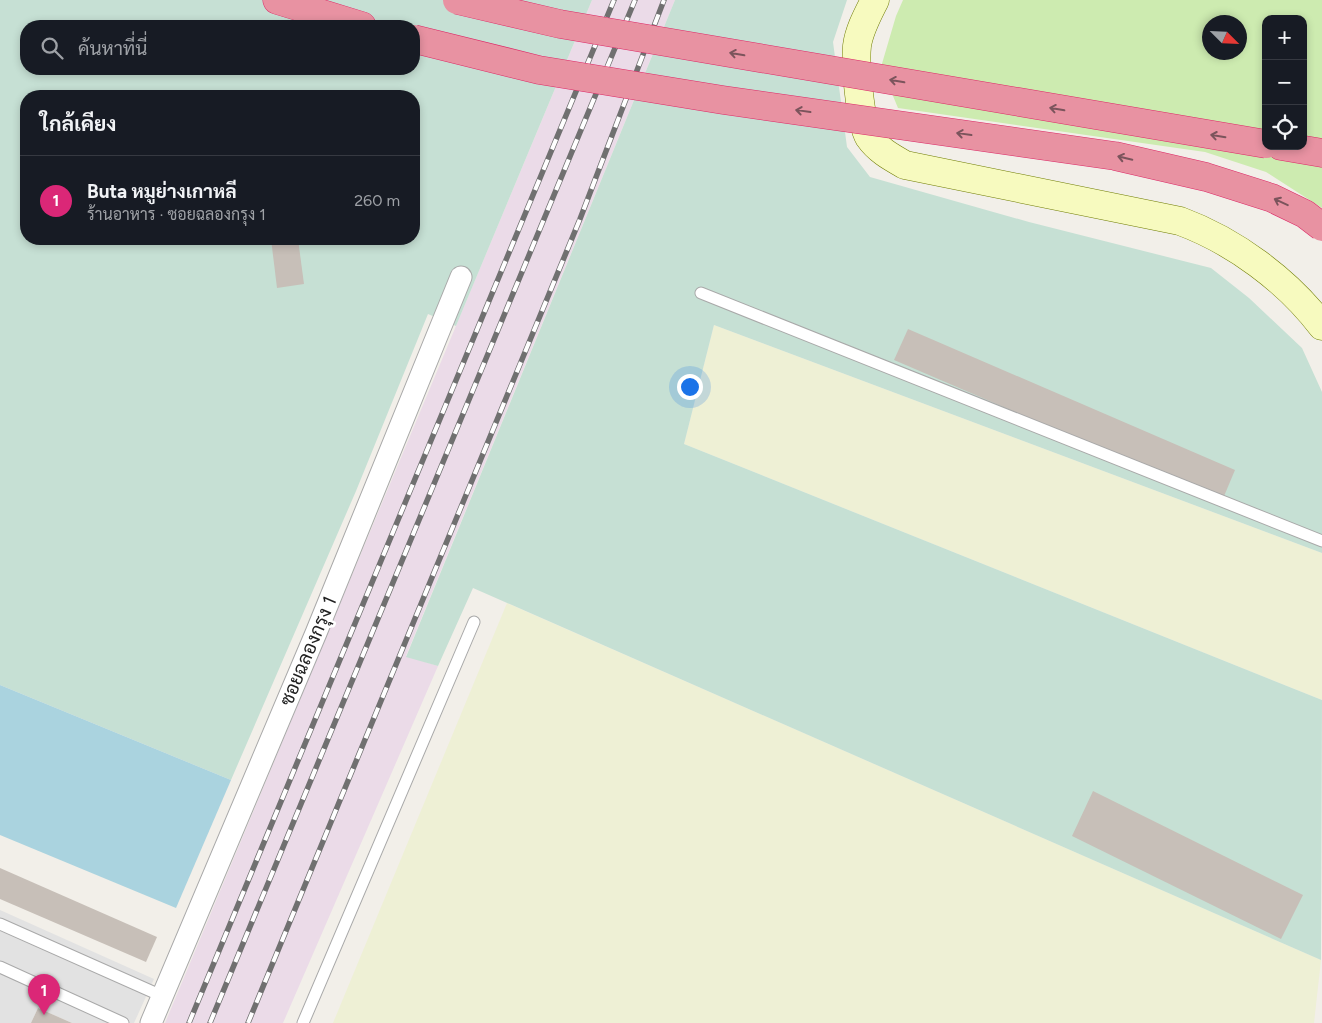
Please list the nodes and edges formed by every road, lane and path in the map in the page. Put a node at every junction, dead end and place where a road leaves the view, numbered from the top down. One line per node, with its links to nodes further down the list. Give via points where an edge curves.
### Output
1 (277, 0): 4 (highway)
2 (457, 0): 6 (highway, one-way to 2, bridge, via 560,24)
3 (875, 0): 12 (main road, via 857,46 859,97 868,135 884,153 905,165 1180,221 1207,231 1275,277)
4 (342, 20)
5 (420, 40): 9 (highway, one-way to 5, bridge, via 1305,214 1272,198 1206,177 1115,156 558,73)
6 (1262, 143)
7 (1304, 150): 8 (highway)
8 (1322, 153)
9 (1322, 227)
10 (461, 277): 17 (street, ซอยฉลองกรุง 1, via 316,633)
11 (701, 293): 13 (lane)
12 (1322, 326)
13 (1322, 541)
14 (474, 622): 20 (lane)
15 (0, 924): 17 (lane)
16 (0, 968): 18 (lane)
17 (162, 996): 19 (street, ซอยฉลองกรุง 1)
18 (123, 1023)
19 (151, 1023)
20 (303, 1023)

